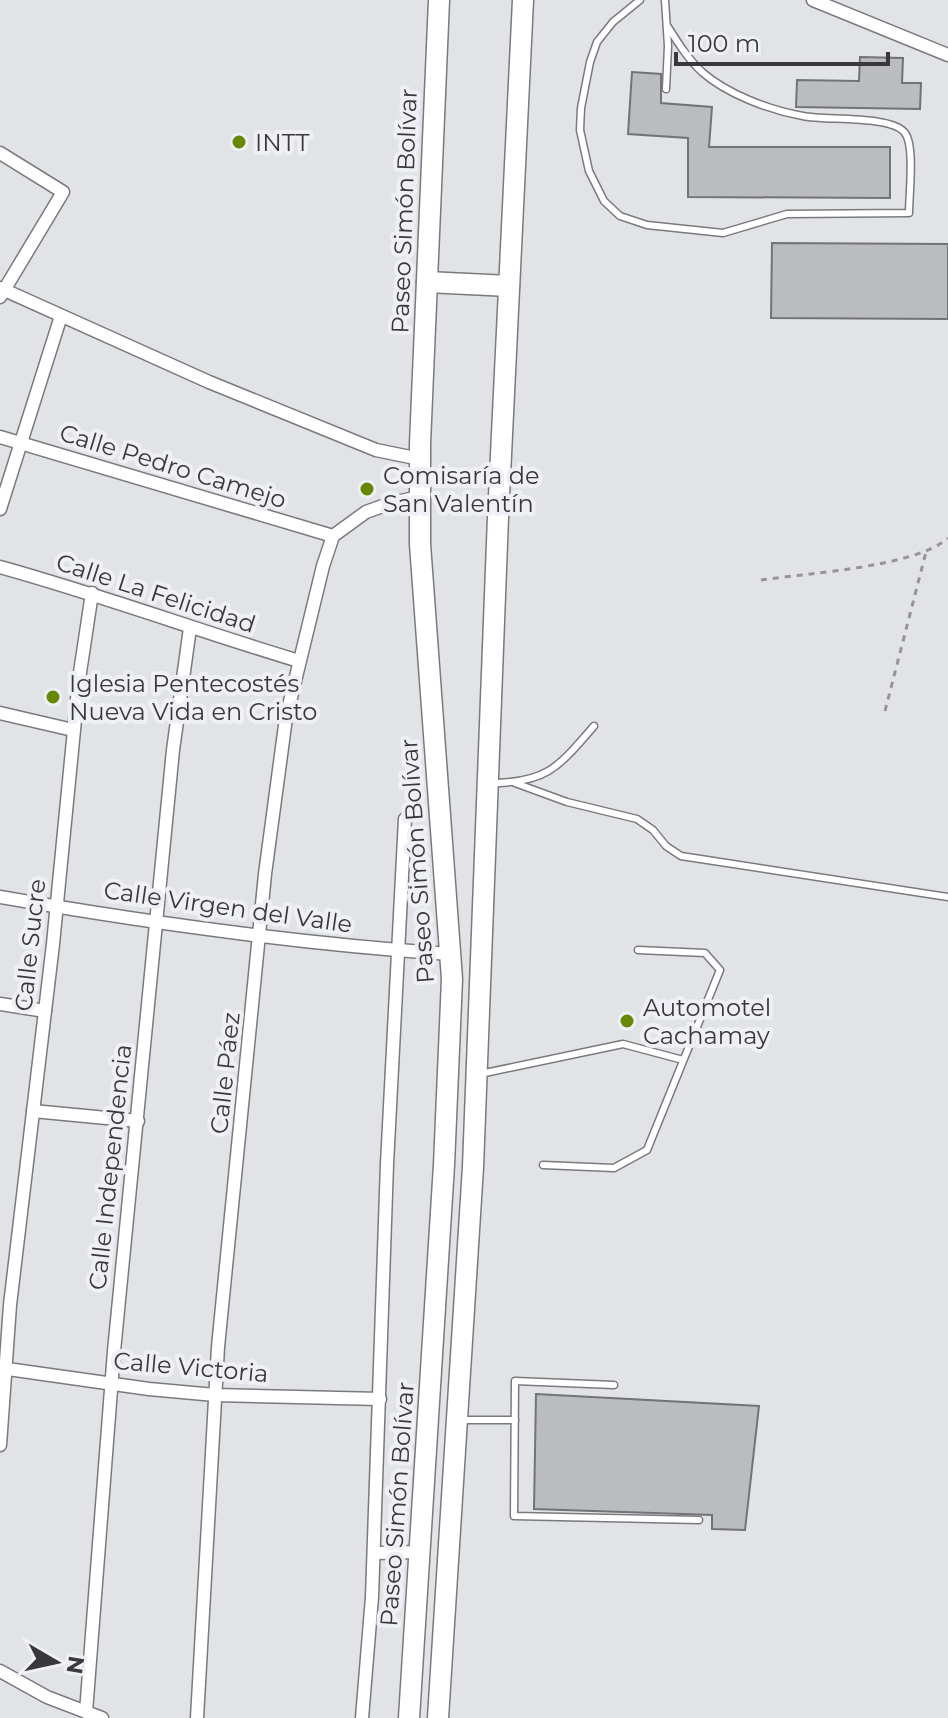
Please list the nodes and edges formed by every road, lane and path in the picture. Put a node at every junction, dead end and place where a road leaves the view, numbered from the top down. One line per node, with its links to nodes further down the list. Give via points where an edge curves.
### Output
1 (439, 0): 10 (main road, Paseo Simón Bolívar)
2 (523, 0): 11 (main road)
3 (640, 0): 6 (lane, via 597,42 581,108 589,171 604,201 620,216 647,225 723,233 787,214 909,213 910,145 899,127 805,117 736,93 700,70)
4 (665, 0): 6 (lane)
5 (813, 0): 7 (street)
6 (668, 27): 8 (lane)
7 (948, 55)
8 (666, 89)
9 (0, 153): 12 (street, via 63,192)
10 (427, 282): 11 (main road); 16 (main road, Paseo Simón Bolívar)
11 (509, 286): 31 (main road)
12 (1, 292): 13 (street)
13 (61, 316): 15 (street); 16 (street, via 376,450)
14 (0, 437): 15 (street, Calle Pedro Camejo)
15 (20, 443): 18 (street); 19 (street, Calle Pedro Camejo)
16 (420, 459): 17 (main road, Paseo Simón Bolívar)
17 (420, 497): 19 (street, via 366,512); 41 (main road, Paseo Simón Bolívar, via 422,597)
18 (0, 509)
19 (333, 536): 26 (street, Calle Páez)
20 (948, 538): 21 (path)
21 (926, 552): 23 (path); 27 (path)
22 (0, 567): 24 (street, Calle La Felicidad)
23 (761, 580)
24 (92, 593): 25 (street, Calle La Felicidad); 30 (street, Calle Sucre)
25 (190, 628): 26 (street, Calle La Felicidad); 37 (street, Calle Independencia)
26 (299, 661): 38 (street, Calle Páez, via 273,809)
27 (885, 711)
28 (0, 713): 30 (street)
29 (594, 726): 32 (lane, via 558,767)
30 (73, 730): 36 (street, Calle Sucre)
31 (487, 783): 32 (lane); 45 (main road)
32 (515, 783): 35 (lane, via 637,819 681,856)
33 (405, 819): 39 (street, Paseo Simón Bolívar)
34 (0, 897): 36 (street, Calle Virgen del Valle)
35 (948, 897)
36 (57, 906): 37 (street, Calle Virgen del Valle); 43 (street, Calle Sucre)
37 (157, 921): 38 (street, Calle Virgen del Valle); 47 (street, Calle Independencia)
38 (260, 936): 39 (street, Calle Virgen del Valle); 52 (street, Calle Páez)
39 (397, 950): 41 (street, Calle Virgen del Valle); 53 (street, Paseo Simón Bolívar)
40 (638, 950): 44 (lane, via 705,953 720,970)
41 (451, 954): 58 (main road, Paseo Simón Bolívar, via 445,1151)
42 (0, 1004): 43 (street)
43 (45, 1011): 46 (street, Calle Sucre)
44 (683, 1060): 45 (lane, via 623,1044); 48 (lane, via 647,1150 614,1168)
45 (477, 1075): 54 (main road)
46 (33, 1111): 47 (street); 49 (street, Calle Sucre)
47 (138, 1121): 50 (street, Calle Independencia)
48 (543, 1165)
49 (3, 1369): 50 (street, Calle Victoria); 56 (street, Calle Sucre)
50 (111, 1384): 52 (street, Calle Victoria); 61 (street, Calle Independencia)
51 (614, 1385): 55 (lane, via 515,1381)
52 (215, 1395): 53 (street, Calle Victoria); 63 (street, Calle Páez)
53 (380, 1399): 59 (street, Paseo Simón Bolívar)
54 (457, 1420): 55 (lane); 66 (main road)
55 (515, 1420): 57 (lane, via 514,1516)
56 (0, 1445)
57 (699, 1520)
58 (420, 1552): 59 (street); 65 (main road, Paseo Simón Bolívar)
59 (374, 1553): 64 (street, Paseo Simón Bolívar)
60 (0, 1671): 61 (street)
61 (86, 1712): 62 (street)
62 (102, 1718)
63 (197, 1718)
64 (362, 1718)
65 (409, 1718)
66 (438, 1718)

